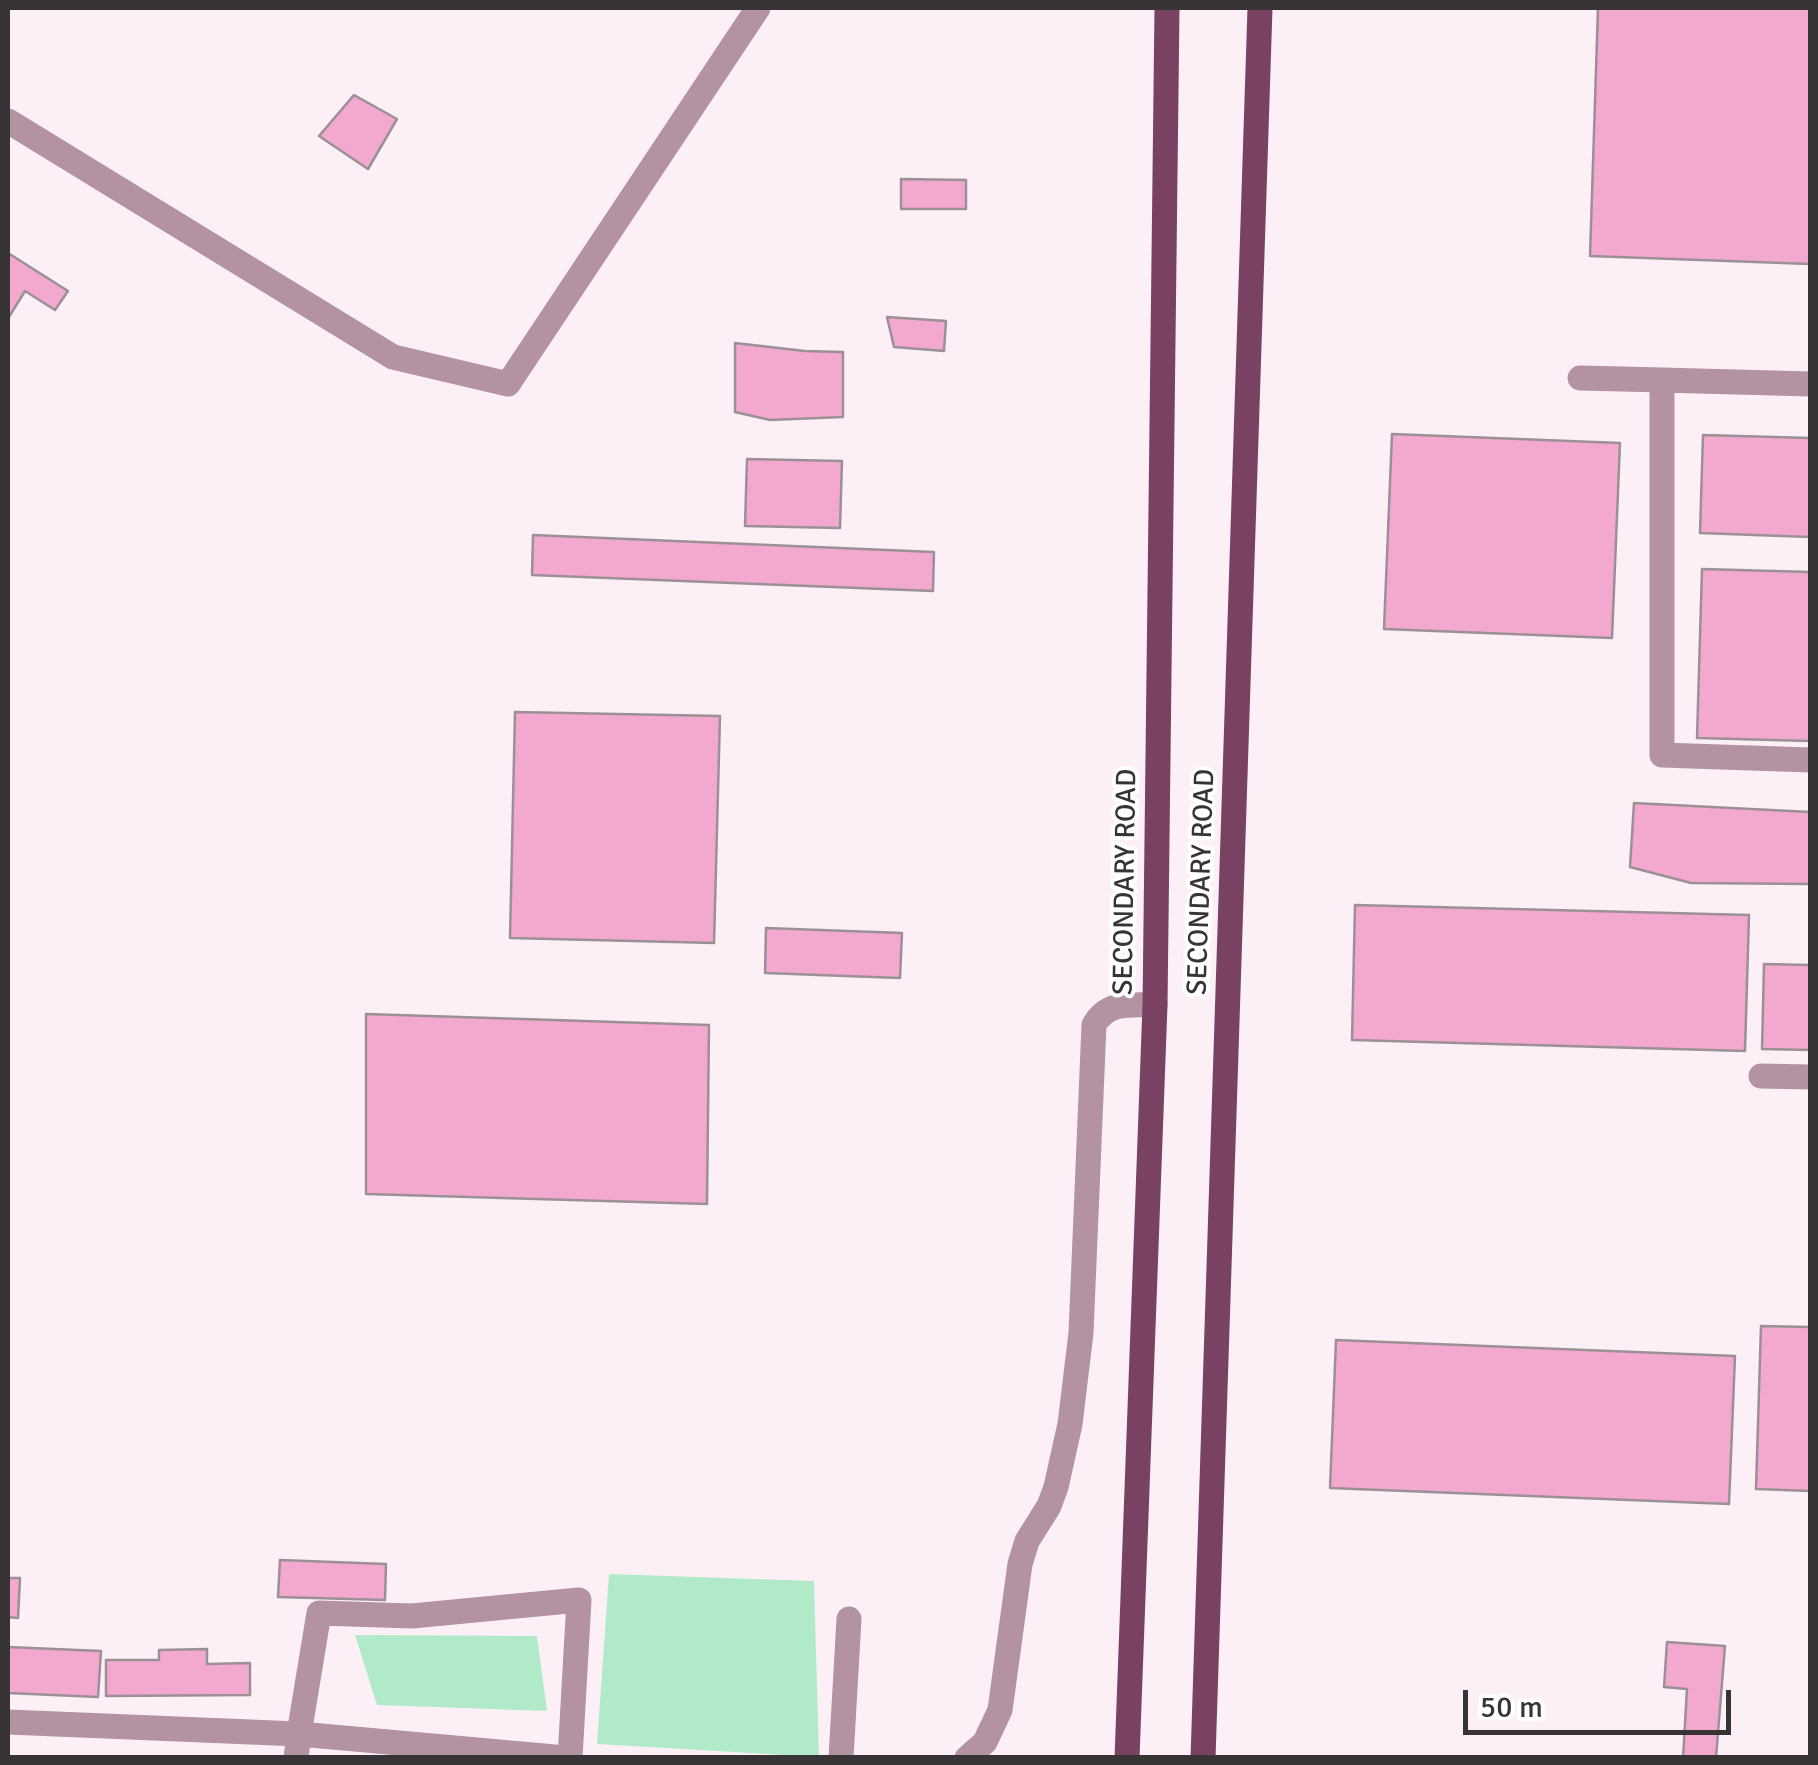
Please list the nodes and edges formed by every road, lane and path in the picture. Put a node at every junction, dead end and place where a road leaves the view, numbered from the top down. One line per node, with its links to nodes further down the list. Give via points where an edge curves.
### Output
1 (758, 8): 4 (street, via 508,384 393,358)
2 (1167, 8): 9 (main road, SECONDARY ROAD)
3 (1260, 8): 19 (main road, SECONDARY ROAD)
4 (8, 122)
5 (1580, 378): 6 (street)
6 (1662, 380): 7 (street); 8 (street, via 1662,756)
7 (1810, 384)
8 (1810, 760)
9 (1155, 1005): 17 (street, via 1116,1005 1094,1025 1082,1333 1070,1424 1056,1487 1020,1564 1000,1710); 18 (main road, SECONDARY ROAD)
10 (1762, 1076): 11 (street)
11 (1810, 1077)
12 (849, 1619): 16 (street)
13 (8, 1722): 14 (street)
14 (298, 1746): 15 (street); 15 (street, via 319,1613 412,1616 579,1600)
15 (568, 1758)
16 (841, 1758)
17 (967, 1758)
18 (1127, 1758)
19 (1203, 1758)

